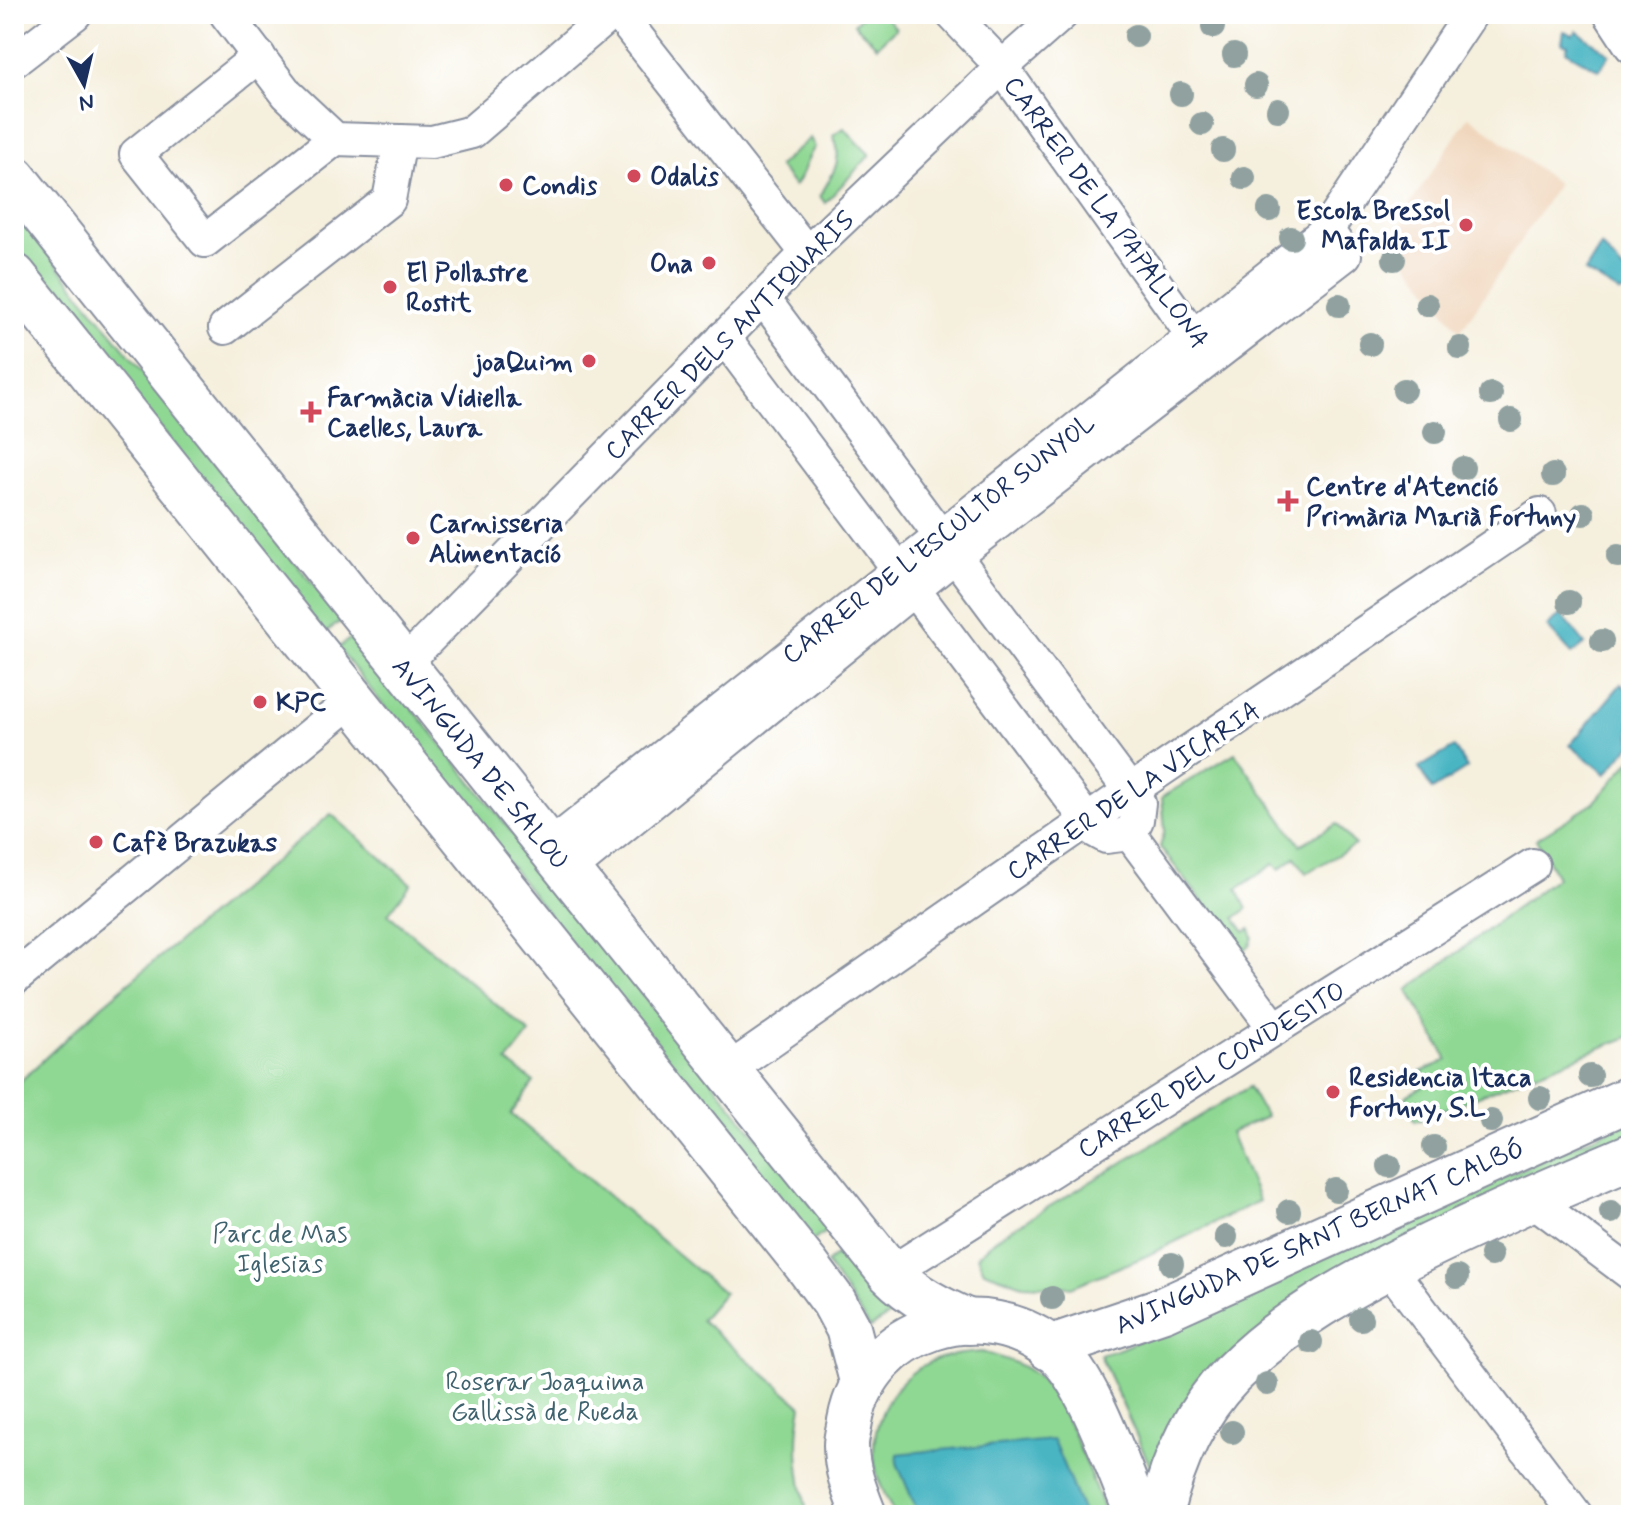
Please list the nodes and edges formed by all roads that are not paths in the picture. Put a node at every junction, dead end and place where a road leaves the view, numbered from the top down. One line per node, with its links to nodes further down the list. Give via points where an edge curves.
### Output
1 (75, 14): 11 (street)
2 (226, 14): 10 (street)
3 (610, 14): 14 (street, via 472,132 432,142)
4 (619, 14): 16 (street)
5 (952, 14): 12 (street, CARRER DE LA PAPALLONA)
6 (1062, 14): 12 (street, CARRER DELS ANTIQUARIS)
7 (1471, 14): 21 (street, CARRER DE L'ESCULTOR SUNYOL, via 1336,242)
8 (1610, 14): 9 (street)
9 (1631, 46)
10 (259, 56): 13 (street, via 287,94); 13 (street, via 136,154 205,241)
11 (14, 61)
12 (1002, 67): 16 (street, CARRER DELS ANTIQUARIS); 21 (street, CARRER DE LA PAPALLONA)
13 (335, 139): 14 (street)
14 (400, 141): 19 (street, via 389,200)
15 (14, 178): 25 (main road, AVINGUDA DE SALOU)
16 (807, 253): 18 (street, CARRER DELS ANTIQUARIS)
17 (14, 276): 26 (main road)
18 (763, 298): 20 (street, CARRER DELS ANTIQUARIS); 23 (street)
19 (225, 328)
20 (724, 337): 24 (street); 25 (street, CARRER DELS ANTIQUARIS)
21 (1203, 346): 23 (street, CARRER DE L'ESCULTOR SUNYOL)
22 (1540, 514): 27 (street, CARRER DE LA VICARIA)
23 (948, 546): 24 (street, CARRER DE L'ESCULTOR SUNYOL); 27 (street)
24 (906, 580): 28 (street); 30 (street, CARRER DE L'ESCULTOR SUNYOL)
25 (404, 664): 30 (main road, AVINGUDA DE SALOU)
26 (353, 700): 32 (street); 43 (main road, via 834,1302 848,1328)
27 (1130, 791): 28 (street, CARRER DE LA VICARIA); 29 (street, via 1139,803)
28 (1087, 820): 29 (street, via 1106,837); 34 (street, CARRER DE LA VICARIA)
29 (1130, 834): 33 (street)
30 (558, 859): 34 (main road, AVINGUDA DE SALOU)
31 (1533, 865): 33 (street, CARRER DEL CONDESITO)
32 (14, 979)
33 (1275, 1029): 39 (street, CARRER DEL CONDESITO)
34 (728, 1070): 39 (main road, AVINGUDA DE SALOU)
35 (1631, 1098): 42 (main road, AVINGUDA DE SANT BERNAT CALBÓ, via 1164,1309)
36 (1631, 1156): 37 (main road, AVINGUDA DE SANT BERNAT CALBÓ)
37 (1531, 1199): 38 (main road, AVINGUDA DE SANT BERNAT CALBÓ); 40 (street)
38 (1388, 1266): 46 (main road, AVINGUDA DE SANT BERNAT CALBÓ, via 1303,1313 1230,1376 1186,1437); 47 (street)
39 (890, 1273): 41 (main road, AVINGUDA DE SALOU, via 908,1292)
40 (1631, 1274)
41 (969, 1322): 42 (main road, via 1022,1331); 43 (main road, via 942,1324 904,1340)
42 (1049, 1348): 45 (main road, via 1082,1384)
43 (863, 1385): 44 (main road, via 853,1403 846,1443 851,1483)
44 (864, 1515)
45 (1138, 1515)
46 (1160, 1515)
47 (1576, 1515)

